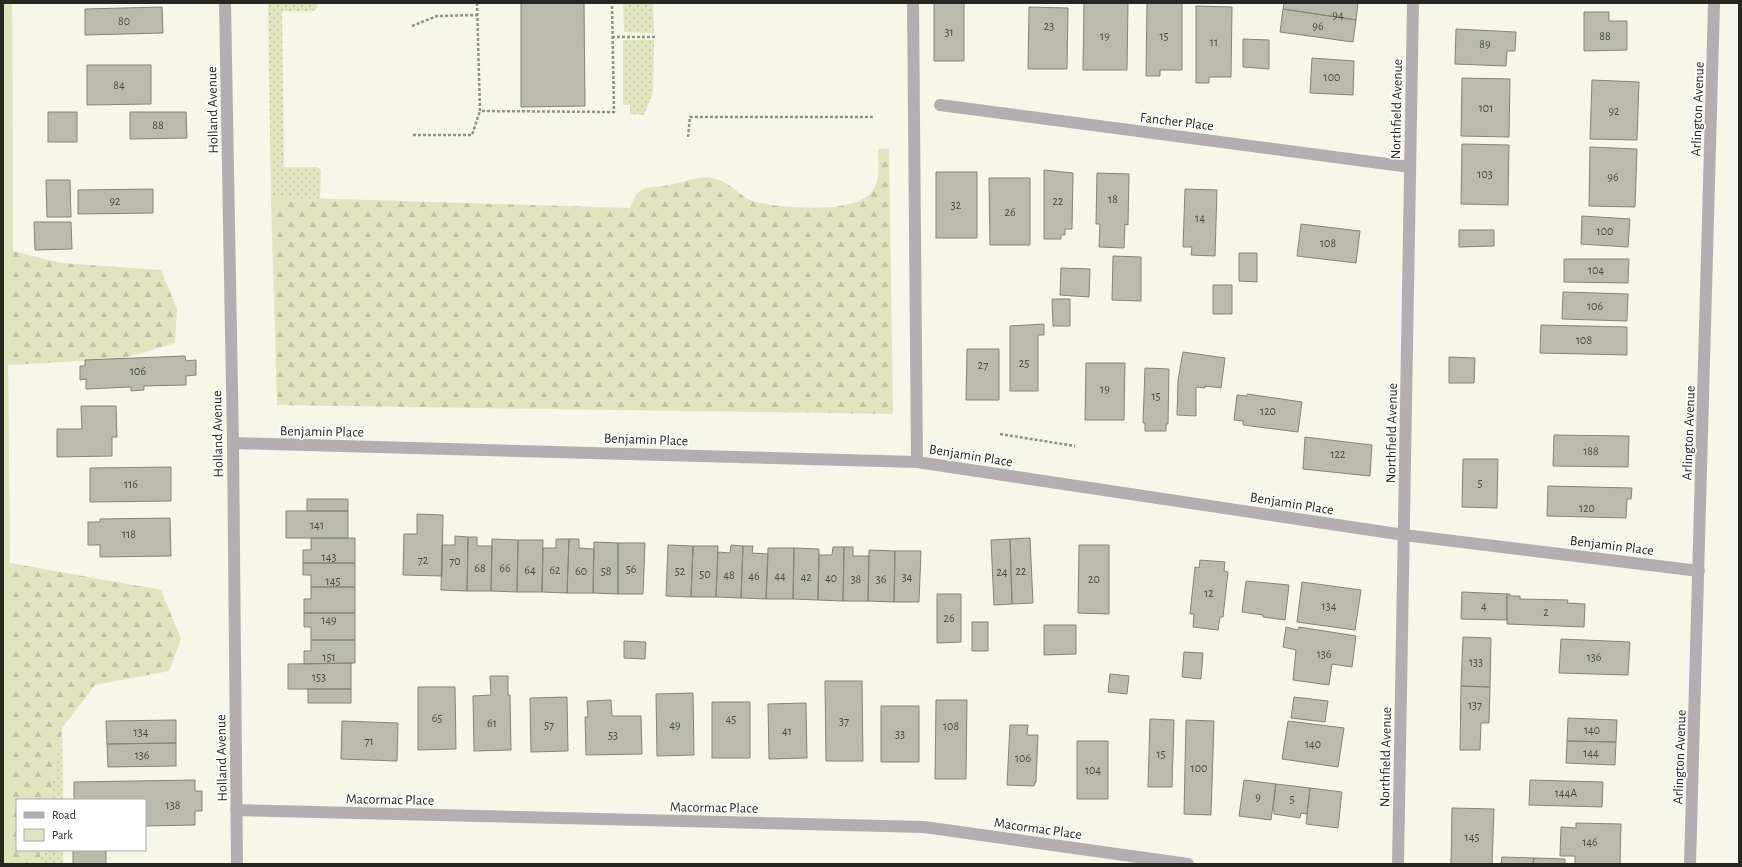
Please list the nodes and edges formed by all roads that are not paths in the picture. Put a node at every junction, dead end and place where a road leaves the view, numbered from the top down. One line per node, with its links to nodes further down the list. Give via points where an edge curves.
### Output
1 (225, 3): 7 (street, Holland Avenue)
2 (913, 3): 8 (street)
3 (1413, 3): 6 (street, Northfield Avenue)
4 (1714, 3): 10 (street, Arlington Avenue)
5 (940, 105): 6 (street, Fancher Place)
6 (1410, 167): 9 (street, Northfield Avenue)
7 (232, 443): 8 (street, Benjamin Place); 11 (street, Holland Avenue)
8 (917, 462): 9 (street, Benjamin Place)
9 (1404, 535): 10 (street, Benjamin Place); 14 (street, Northfield Avenue)
10 (1699, 571): 15 (street, Arlington Avenue)
11 (236, 810): 12 (street, Holland Avenue); 13 (street, Macormac Place, via 924,827)
12 (237, 864)
13 (1188, 864)
14 (1398, 864)
15 (1690, 864)

